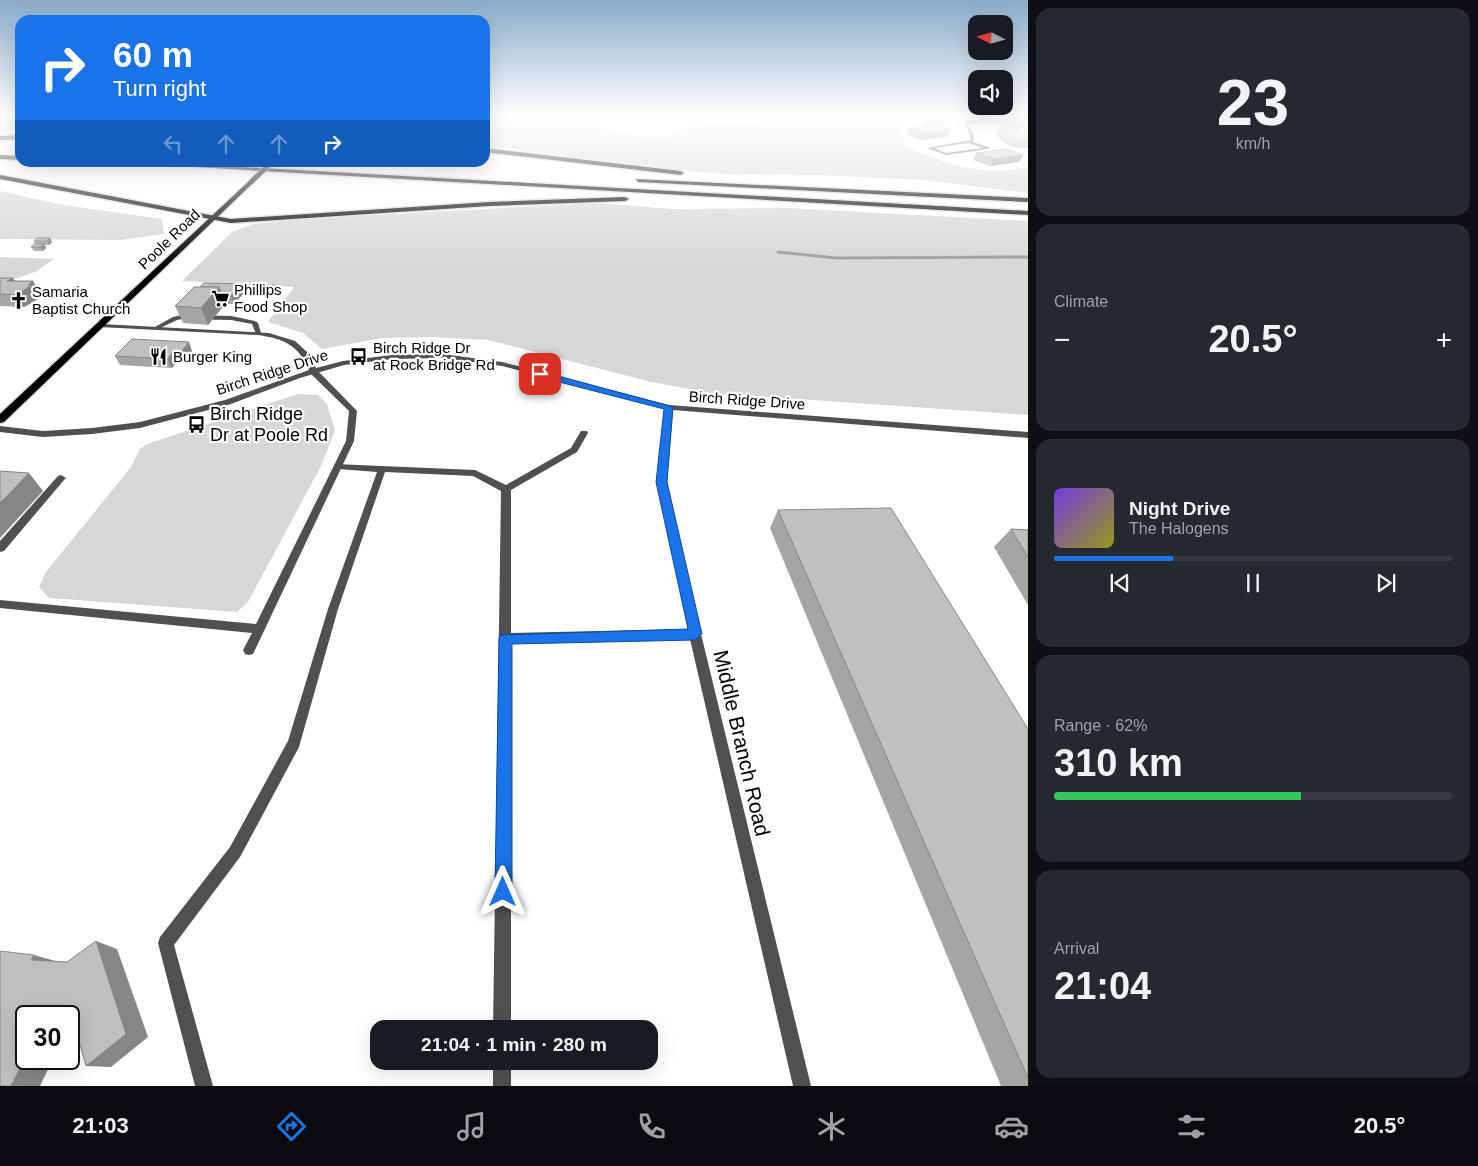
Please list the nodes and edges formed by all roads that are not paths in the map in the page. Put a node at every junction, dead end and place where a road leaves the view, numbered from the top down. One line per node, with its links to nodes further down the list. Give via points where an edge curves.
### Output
1 (620, 166): 4 (highway)
2 (201, 167): 10 (highway)
3 (267, 167): 12 (main road, Poole Road, bridge)
4 (692, 174)
5 (702, 175): 8 (highway)
6 (0, 177): 12 (highway)
7 (629, 180): 8 (highway)
8 (887, 192): 9 (highway)
9 (1028, 200)
10 (822, 201): 11 (highway); 12 (highway, via 592,200 231,221)
11 (1028, 213)
12 (212, 218): 13 (main road, Poole Road)
13 (101, 326): 14 (street); 18 (main road, Poole Road)
14 (156, 328): 15 (street); 15 (street, via 182,317 231,318 255,323)
15 (258, 333): 16 (street, via 281,336 302,348)
16 (314, 372): 17 (street, Birch Ridge Drive, via 343,363 392,356 443,356 502,364); 19 (street, Birch Ridge Drive, via 228,402 140,425 43,434); 22 (street, via 353,411 350,441)
17 (668, 407): 21 (street, Birch Ridge Drive); 29 (street, Middle Branch Road, via 662,482)
18 (0, 420)
19 (0, 430)
20 (584, 433): 25 (street, via 574,450)
21 (1028, 435)
22 (338, 466): 23 (street); 28 (street)
23 (382, 469): 25 (street, via 475,472); 34 (street, via 333,609 294,743 235,852 166,943)
24 (62, 478): 26 (street)
25 (506, 489): 30 (street)
26 (0, 548)
27 (0, 604): 28 (street)
28 (260, 629): 31 (street)
29 (695, 634): 30 (street); 36 (street, Middle Branch Road)
30 (506, 638): 32 (street)
31 (249, 650)
32 (502, 1020)
33 (502, 1070): 35 (street)
34 (204, 1086)
35 (502, 1086)
36 (802, 1086)

